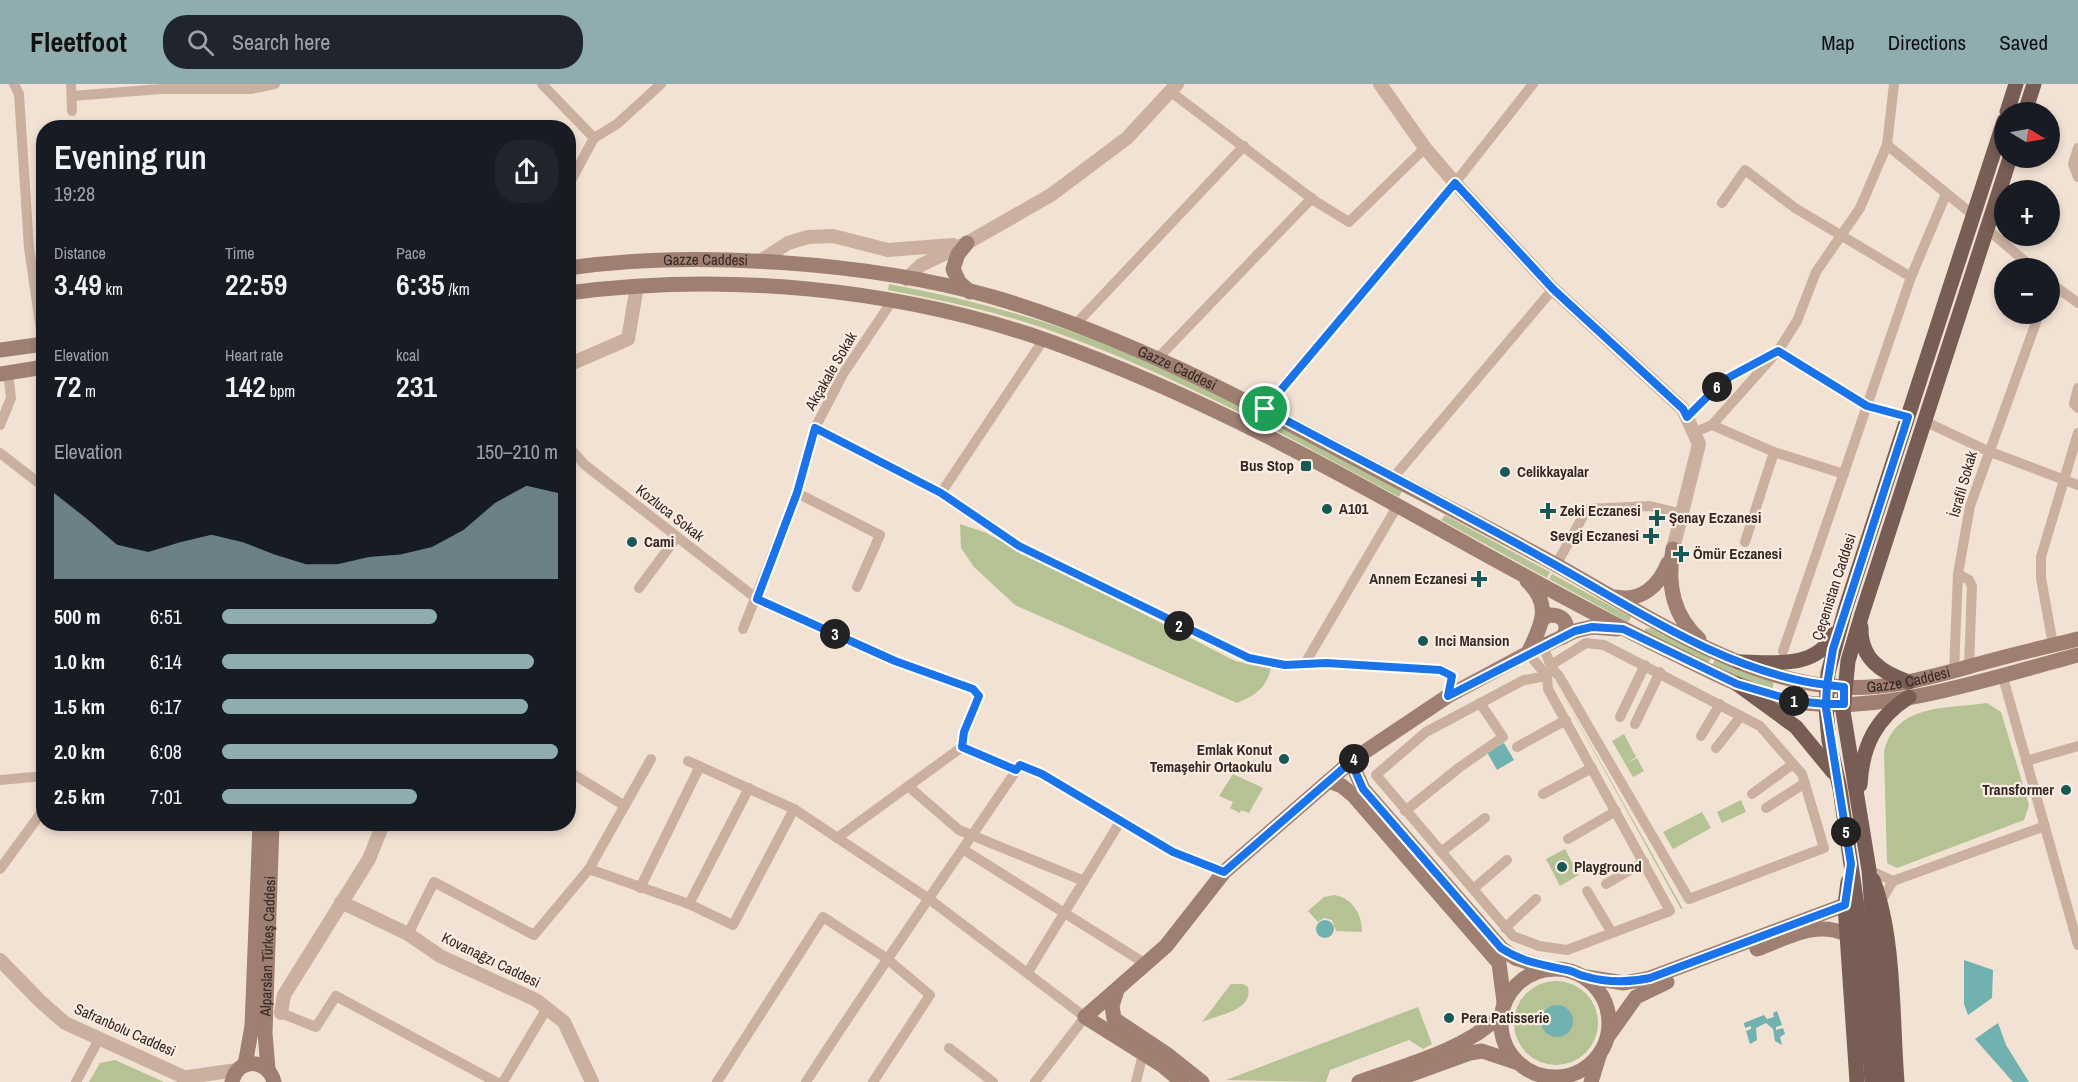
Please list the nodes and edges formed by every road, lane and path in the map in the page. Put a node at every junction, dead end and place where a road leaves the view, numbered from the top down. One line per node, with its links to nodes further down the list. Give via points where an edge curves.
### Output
1 (14, 84): 43 (street, via 19,94)
2 (275, 84): 10 (street, via 251,89)
3 (542, 84): 16 (street)
4 (661, 84): 16 (street, via 617,124)
5 (1380, 84): 19 (street)
6 (1533, 84): 25 (street)
7 (1894, 84): 17 (street)
8 (2016, 84): 13 (main road)
9 (2034, 84): 14 (main road)
10 (165, 86): 12 (street)
11 (1174, 88): 18 (street); 32 (street, via 1127,138 1051,195)
12 (71, 90): 15 (street)
13 (2010, 102)
14 (2028, 102)
15 (72, 111)
16 (594, 138): 23 (street)
17 (1887, 145): 26 (street); 31 (street, via 1860,208)
18 (1244, 146): 27 (street); 47 (street)
19 (1425, 148): 25 (street); 27 (street, via 1349,222)
20 (2078, 148): 24 (street, via 2073,164)
21 (1994, 151): 29 (main road, Çeçenistan Caddesi)
22 (2007, 168): 30 (main road)
23 (576, 171)
24 (2078, 177)
25 (1455, 183): 39 (street); 59 (street)
26 (1946, 194): 29 (street); 36 (street)
27 (1312, 198): 52 (street)
28 (1722, 203): 31 (street, via 1745,170)
29 (1973, 215): 61 (main road, Çeçenistan Caddesi)
30 (1987, 229): 33 (street); 62 (main road)
31 (1842, 235): 36 (street); 51 (street, via 1816,272 1797,321)
32 (967, 243): 34 (street, via 888,250 833,236 808,237 788,243); 37 (street, via 921,265); 42 (main road, via 953,269)
33 (2021, 258)
34 (759, 262): 35 (main road, Gazze Caddesi, via 664,260); 37 (main road, Gazze Caddesi)
35 (576, 267)
36 (1911, 277): 57 (street)
37 (906, 279): 42 (main road, Gazze Caddesi)
38 (637, 286): 41 (main road, Gazze Caddesi); 44 (main road, Gazze Caddesi, via 735,285); 53 (street, via 628,339)
39 (1553, 289): 60 (street, via 1683,409); 73 (street)
40 (2060, 291): 45 (street)
41 (576, 292)
42 (970, 292): 47 (main road, Gazze Caddesi)
43 (36, 296)
44 (892, 301): 48 (main road, Gazze Caddesi); 65 (street, Akçakale Sokak, via 843,374)
45 (2078, 303)
46 (2035, 324): 68 (street, İsrafil Sokak)
47 (1075, 325): 52 (main road, Gazze Caddesi)
48 (1044, 339): 78 (street); 79 (main road, Gazze Caddesi, via 1145,378 1251,426)
49 (36, 345): 50 (main road)
50 (0, 350)
51 (1778, 351): 57 (street); 60 (street, via 1724,380); 64 (street)
52 (1158, 358): 59 (main road, Gazze Caddesi)
53 (576, 362)
54 (36, 368): 55 (main road)
55 (4, 374): 63 (street, via 11,398)
56 (2078, 388): 58 (street, via 2074,404)
57 (1867, 406): 61 (street); 72 (street)
58 (2078, 408)
59 (1265, 409): 73 (main road, Gazze Caddesi)
60 (1687, 417): 66 (street)
61 (1908, 417): 92 (main road, Çeçenistan Caddesi)
62 (1926, 422): 68 (street); 91 (main road)
63 (0, 425)
64 (1712, 425): 66 (street); 69 (street)
65 (815, 428): 77 (street, Akçakale Sokak); 78 (street)
66 (1695, 432): 80 (street, via 1699,444)
67 (2078, 433): 75 (street)
68 (1988, 451): 75 (street); 86 (street, İsrafil Sokak, via 1970,506)
69 (1774, 452): 72 (street); 82 (street)
70 (0, 453): 74 (street)
71 (576, 455): 81 (street, Kozluca Sokak)
72 (1844, 474): 101 (street)
73 (1393, 478): 85 (main road, Gazze Caddesi)
74 (36, 481)
75 (2062, 481): 76 (street); 98 (street, via 2041,557)
76 (2078, 485)
77 (797, 493): 87 (street, via 880,535); 90 (street, Akçakale Sokak)
78 (941, 493): 105 (street, via 1019,546 1180,626 1249,658)
79 (1398, 505): 84 (main road, Gazze Caddesi); 105 (street)
80 (1683, 514): 83 (street); 85 (street, via 1650,506 1587,509)
81 (676, 537): 88 (street); 90 (street, Kozluca Sokak)
82 (1745, 542)
83 (1673, 549): 89 (main road, via 1657,584 1633,598); 100 (main road, via 1670,566 1674,603 1688,630)
84 (1503, 563): 93 (main road, via 1537,590); 95 (main road, Gazze Caddesi)
85 (1556, 565): 89 (main road, Gazze Caddesi)
86 (1958, 574): 107 (street, via 1964,575 1972,586); 109 (street, İsrafil Sokak)
87 (857, 587)
88 (639, 588)
89 (1610, 596): 100 (main road, Gazze Caddesi)
90 (757, 599): 94 (street, Akçakale Sokak); 126 (street, Kozluca Sokak, via 895,661 973,689 979,696)
91 (1862, 614): 114 (main road); 115 (main road, via 1862,643 1867,655 1878,668)
92 (1844, 615): 104 (main road, via 1833,637 1816,655 1800,661); 113 (main road, Çeçenistan Caddesi)
93 (1542, 620): 96 (main road, via 1548,615 1564,618 1567,627); 102 (main road)
94 (743, 629)
95 (1623, 629): 96 (main road, via 1592,627); 112 (main road, Gazze Caddesi)
96 (1563, 636): 99 (main road)
97 (2078, 639): 98 (main road, Gazze Caddesi)
98 (2052, 645): 107 (main road, Gazze Caddesi)
99 (1543, 646): 102 (main road); 108 (street)
100 (1707, 647): 104 (main road, Gazze Caddesi)
101 (1783, 651)
102 (1528, 653): 108 (street); 116 (main road)
103 (2078, 655): 111 (main road, Gazze Caddesi)
104 (1739, 662): 113 (main road, Gazze Caddesi, via 1786,679)
105 (1304, 664): 116 (street, via 1440,670 1452,676)
106 (1645, 665): 108 (street, via 1604,645 1586,644); 110 (street); 122 (street)
107 (1969, 666): 109 (main road, Gazze Caddesi)
108 (1549, 670): 117 (street); 123 (street, via 1548,689); 143 (street, via 1689,899 1824,848)
109 (1954, 671): 115 (main road, Gazze Caddesi)
110 (1660, 672): 118 (street); 124 (street)
111 (2002, 674): 115 (main road, Gazze Caddesi); 133 (street)
112 (1737, 684): 119 (main road, Gazze Caddesi, via 1795,701); 141 (main road, via 1796,728)
113 (1827, 685): 114 (main road, Gazze Caddesi); 119 (main road, Çeçenistan Caddesi)
114 (1844, 687): 115 (main road, Gazze Caddesi); 120 (main road)
115 (1909, 689): 120 (main road, Gazze Caddesi, via 1882,702); 151 (main road, via 1885,714 1869,741 1861,770)
116 (1448, 696): 131 (main road)
117 (1480, 703): 152 (street, via 1503,736); 152 (street, via 1426,732 1376,775)
118 (1720, 704): 121 (street); 125 (street)
119 (1826, 704): 120 (main road, Gazze Caddesi); 141 (main road, Çeçenistan Caddesi)
120 (1844, 704): 151 (main road)
121 (1741, 716): 129 (street); 134 (street, via 1760,726)
122 (1620, 717)
123 (1566, 720): 127 (street); 136 (street)
124 (1635, 724)
125 (1701, 736)
126 (962, 747): 137 (street); 144 (street)
127 (1517, 747)
128 (2078, 747): 133 (street)
129 (1716, 748)
130 (651, 759): 148 (street)
131 (1354, 759): 142 (main road); 194 (main road, via 1363,789 1501,948 1515,958)
132 (688, 761): 135 (street)
133 (2026, 761): 157 (street)
134 (1793, 764): 143 (street); 147 (street)
135 (699, 768): 145 (street); 176 (street)
136 (1592, 768): 146 (street); 153 (street)
137 (1016, 770): 156 (street, via 1020,765 1042,774); 161 (street)
138 (576, 776): 148 (street)
139 (36, 777): 140 (street)
140 (0, 780)
141 (1838, 780): 168 (main road, Çeçenistan Caddesi)
142 (1329, 781): 172 (main road); 199 (main road, via 1354,796 1498,963)
143 (1805, 783): 149 (street)
144 (908, 786): 161 (street, via 959,830); 162 (street)
145 (749, 788): 150 (street); 183 (street)
146 (1543, 794)
147 (1752, 794)
148 (625, 806): 170 (street)
149 (1766, 808)
150 (794, 809): 162 (street); 183 (street, via 733,925)
151 (1858, 809): 171 (main road)
152 (1406, 810): 165 (street)
153 (1616, 811): 163 (street); 167 (street)
154 (1485, 818): 165 (street)
155 (36, 820): 169 (street)
156 (1120, 822): 172 (street, via 1173,852); 173 (street)
157 (2044, 826): 174 (street); 190 (street)
158 (260, 831): 209 (main road, Alparslan Türkeş Caddesi, via 252,1026)
159 (272, 831): 210 (main road, Alparslan Türkeş Caddesi, via 265,1033)
160 (381, 831): 182 (street, via 369,859)
161 (973, 837): 164 (street); 173 (street)
162 (837, 838): 179 (street)
163 (1568, 839)
164 (964, 850): 179 (street); 185 (street)
165 (1441, 852): 177 (street)
166 (1507, 860): 177 (street)
167 (1644, 862): 175 (street); 187 (street, via 1670,911)
168 (1851, 864): 184 (main road); 229 (main road, Çeçenistan Caddesi)
169 (0, 869)
170 (588, 869): 176 (street); 188 (street, via 534,935 434,882)
171 (1869, 870): 174 (street); 181 (main road); 230 (main road)
172 (1224, 872): 193 (main road, via 1166,946)
173 (1083, 881): 185 (street)
174 (1893, 881): 181 (street)
175 (1606, 884)
176 (640, 888): 183 (street)
177 (1473, 890): 186 (street)
178 (1587, 891): 187 (street)
179 (929, 899): 191 (street); 195 (street)
180 (1536, 899): 186 (street)
181 (1881, 901): 231 (main road)
182 (341, 902): 188 (street, Kovanağzı Caddesi); 200 (street, via 284,995)
183 (689, 904)
184 (1845, 905): 189 (main road); 196 (main road, via 1650,978 1624,983)
185 (1065, 912): 193 (street); 195 (street)
186 (1505, 928): 187 (street, via 1513,936 1539,946 1567,950)
187 (1612, 933)
188 (408, 934): 198 (street, Kovanağzı Caddesi, via 440,956)
189 (1846, 934): 203 (main road, via 1828,927 1813,928 1652,987 1635,997); 228 (main road)
190 (2078, 945)
191 (886, 958): 217 (street, via 823,917); 218 (street); 219 (street, via 930,995)
192 (0, 960): 204 (street, Safranbolu Caddesi, via 65,1023)
193 (1146, 964): 197 (main road)
194 (1550, 969): 196 (main road); 199 (main road, via 1533,973 1518,983)
195 (1028, 972): 201 (street)
196 (1584, 976): 203 (main road, via 1606,1003 1610,1020)
197 (1118, 988): 201 (main road); 202 (main road)
198 (547, 1008): 213 (street, Kovanağzı Caddesi, via 564,1022); 216 (street)
199 (1503, 1008): 208 (main road, via 1502,1032); 225 (main road, via 1489,1027 1458,1045)
200 (281, 1013): 215 (street, via 316,1027 336,996)
201 (1085, 1017): 202 (main road); 221 (street)
202 (1109, 1024): 206 (main road); 224 (main road, via 1168,1055)
203 (1608, 1038): 207 (main road)
204 (99, 1039): 212 (street, Safranbolu Caddesi); 214 (street)
205 (948, 1048): 220 (street)
206 (1143, 1054): 222 (street); 223 (main road)
207 (1600, 1054): 211 (main road, via 1571,1075); 227 (main road)
208 (1519, 1064): 211 (main road); 226 (main road, via 1476,1052)
209 (238, 1072): 210 (main road, via 256,1063); 212 (street)
210 (271, 1076)
211 (1540, 1078)
212 (191, 1079)
213 (589, 1080)
214 (76, 1082)
215 (496, 1082)
216 (503, 1082)
217 (717, 1082)
218 (806, 1082)
219 (873, 1082)
220 (993, 1082)
221 (1035, 1082)
222 (1136, 1082)
223 (1182, 1082)
224 (1202, 1082)
225 (1359, 1082)
226 (1390, 1082)
227 (1591, 1082)
228 (1857, 1082)
229 (1872, 1082)
230 (1885, 1082)
231 (1897, 1082)

